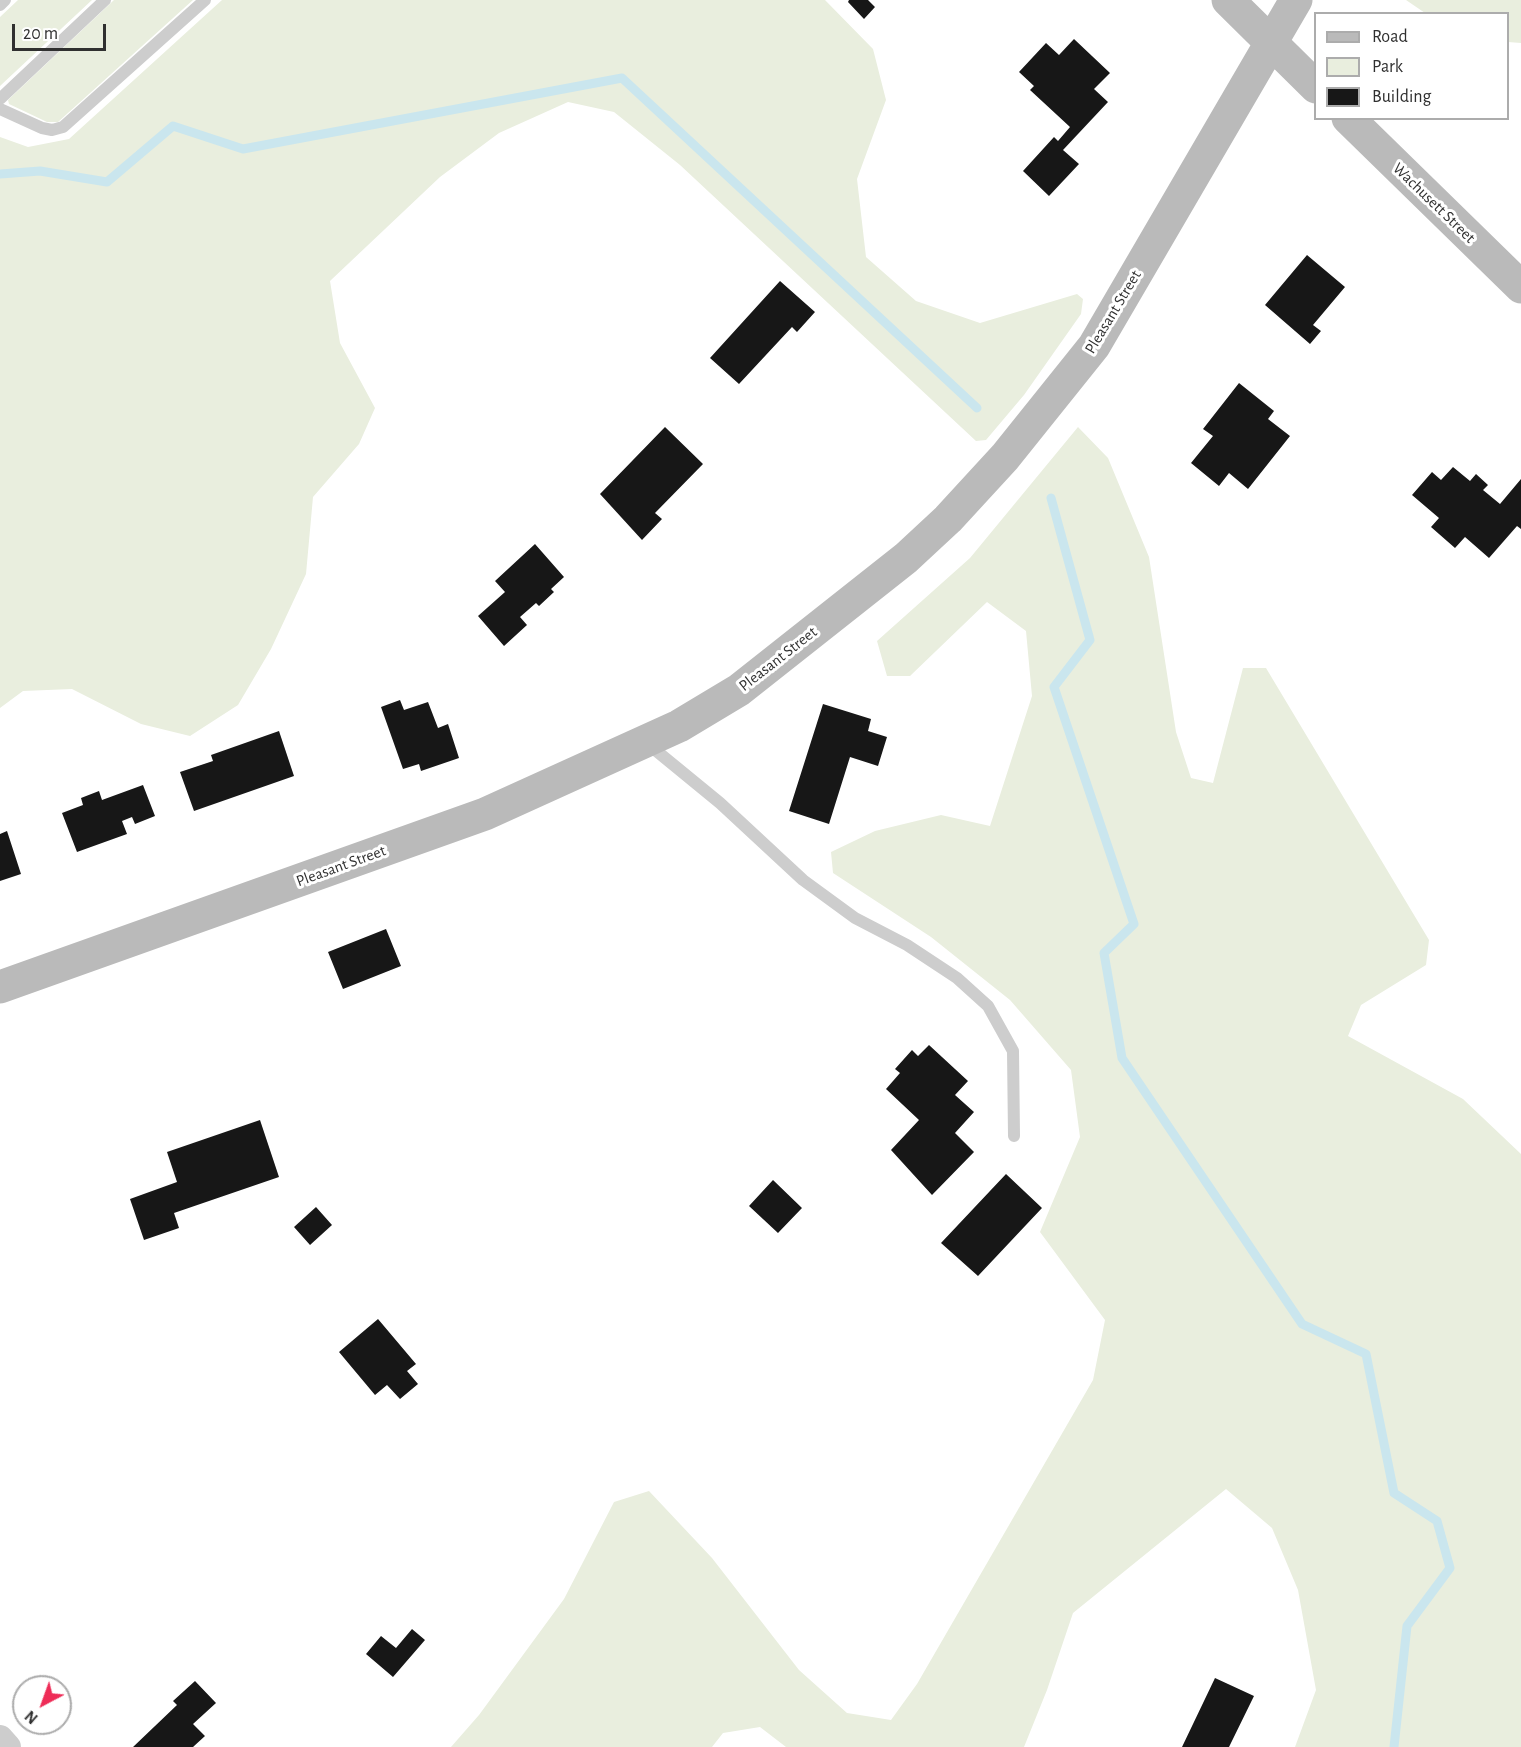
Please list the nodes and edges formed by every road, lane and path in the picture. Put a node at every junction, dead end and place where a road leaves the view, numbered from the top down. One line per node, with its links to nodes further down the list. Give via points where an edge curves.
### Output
1 (5, 0): 6 (lane)
2 (105, 0): 9 (lane)
3 (205, 0): 10 (lane, via 63,127 42,128)
4 (1228, 0): 7 (street)
5 (1296, 0): 7 (street, Pleasant Street)
6 (0, 5)
7 (1270, 42): 8 (street); 13 (street, Pleasant Street, via 1094,346 1005,457 906,558 739,690)
8 (1314, 85)
9 (0, 99)
10 (0, 109)
11 (1350, 120): 12 (street, Wachusett Street)
12 (1521, 287)
13 (645, 742): 14 (street, Pleasant Street, via 485,814); 15 (lane, via 720,803 803,880 855,918 907,945 957,978 988,1006 1012,1050)
14 (0, 987)
15 (1014, 1136)
16 (0, 1738): 17 (street)
17 (8, 1747)

